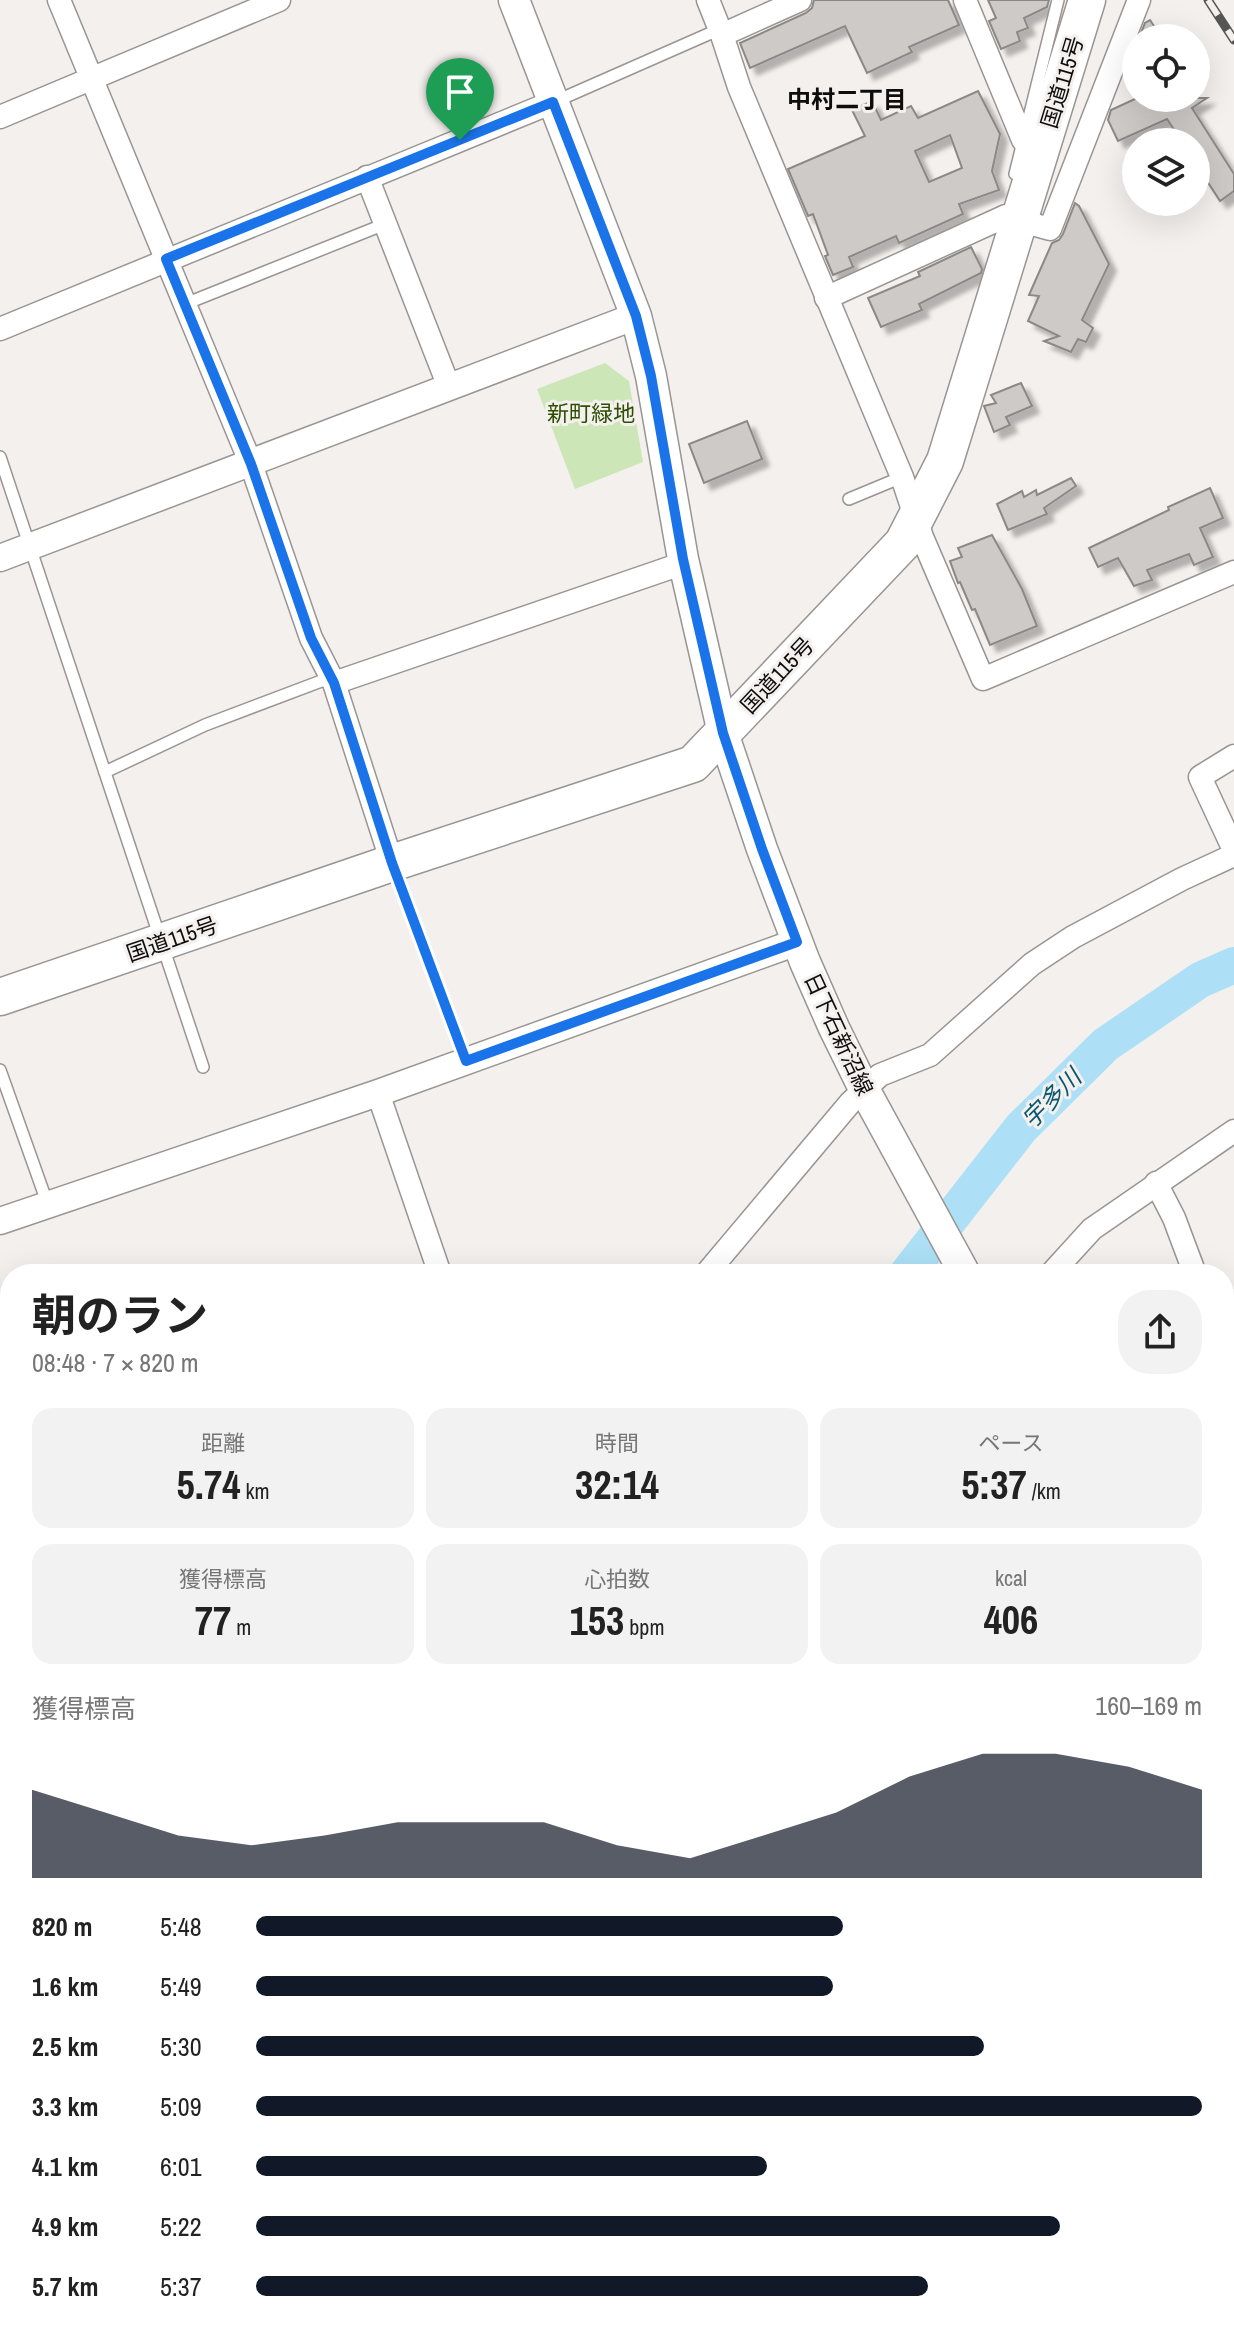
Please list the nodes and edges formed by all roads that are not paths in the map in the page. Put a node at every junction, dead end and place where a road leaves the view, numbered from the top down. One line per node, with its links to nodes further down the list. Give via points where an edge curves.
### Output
1 (59, 0): 11 (street)
2 (279, 0): 11 (street)
3 (514, 0): 12 (main road, 日下石新沼線)
4 (708, 0): 10 (street)
5 (800, 0): 10 (street)
6 (965, 0): 14 (street)
7 (1058, 0): 14 (lane)
8 (1087, 0): 28 (highway, 国道115号, via 945,461)
9 (1139, 0): 19 (street, via 1050,229 1015,215)
10 (721, 32): 12 (lane); 19 (street)
11 (92, 79): 13 (street); 18 (street)
12 (553, 102): 15 (street); 21 (main road, 日下石新沼線)
13 (0, 117)
14 (1023, 140): 16 (lane)
15 (367, 177): 17 (street); 18 (street)
16 (1013, 186)
17 (385, 224): 20 (lane); 23 (street)
18 (166, 259): 20 (street); 22 (street)
19 (826, 298): 26 (street)
20 (185, 304): 25 (street)
21 (636, 316): 23 (street); 31 (main road, 日下石新沼線)
22 (0, 329)
23 (449, 387): 25 (street)
24 (0, 457): 29 (lane)
25 (251, 464): 29 (street); 33 (street, via 311,638)
26 (902, 477): 27 (lane); 28 (street)
27 (849, 499)
28 (915, 518): 32 (street, via 983,679); 34 (highway, 国道115号, via 903,543)
29 (30, 546): 30 (street); 36 (lane)
30 (0, 558)
31 (684, 563): 33 (street); 34 (main road, 日下石新沼線)
32 (1234, 572)
33 (333, 680): 36 (lane, via 205,725); 38 (street)
34 (723, 733): 38 (highway, 国道115号, via 693,764); 40 (main road, 日下石新沼線)
35 (1234, 756): 37 (street, via 1200,777)
36 (105, 772): 39 (lane)
37 (1234, 852): 46 (street, via 1073,937 1032,964 930,1055 880,1075)
38 (392, 863): 39 (highway, 国道115号); 42 (lane)
39 (162, 942): 41 (highway, 国道115号); 43 (lane)
40 (797, 942): 42 (street); 46 (main road, 日下石新沼線)
41 (0, 997)
42 (466, 1061): 45 (street)
43 (203, 1067)
44 (0, 1070): 49 (lane)
45 (378, 1093): 49 (street); 51 (street)
46 (866, 1094): 52 (street); 53 (main road, 日下石新沼線)
47 (1234, 1131): 48 (street)
48 (1156, 1183): 54 (street, via 1092,1229); 55 (street)
49 (48, 1205): 50 (street)
50 (0, 1221)
51 (437, 1264)
52 (715, 1264)
53 (960, 1264)
54 (1060, 1264)
55 (1191, 1264)

